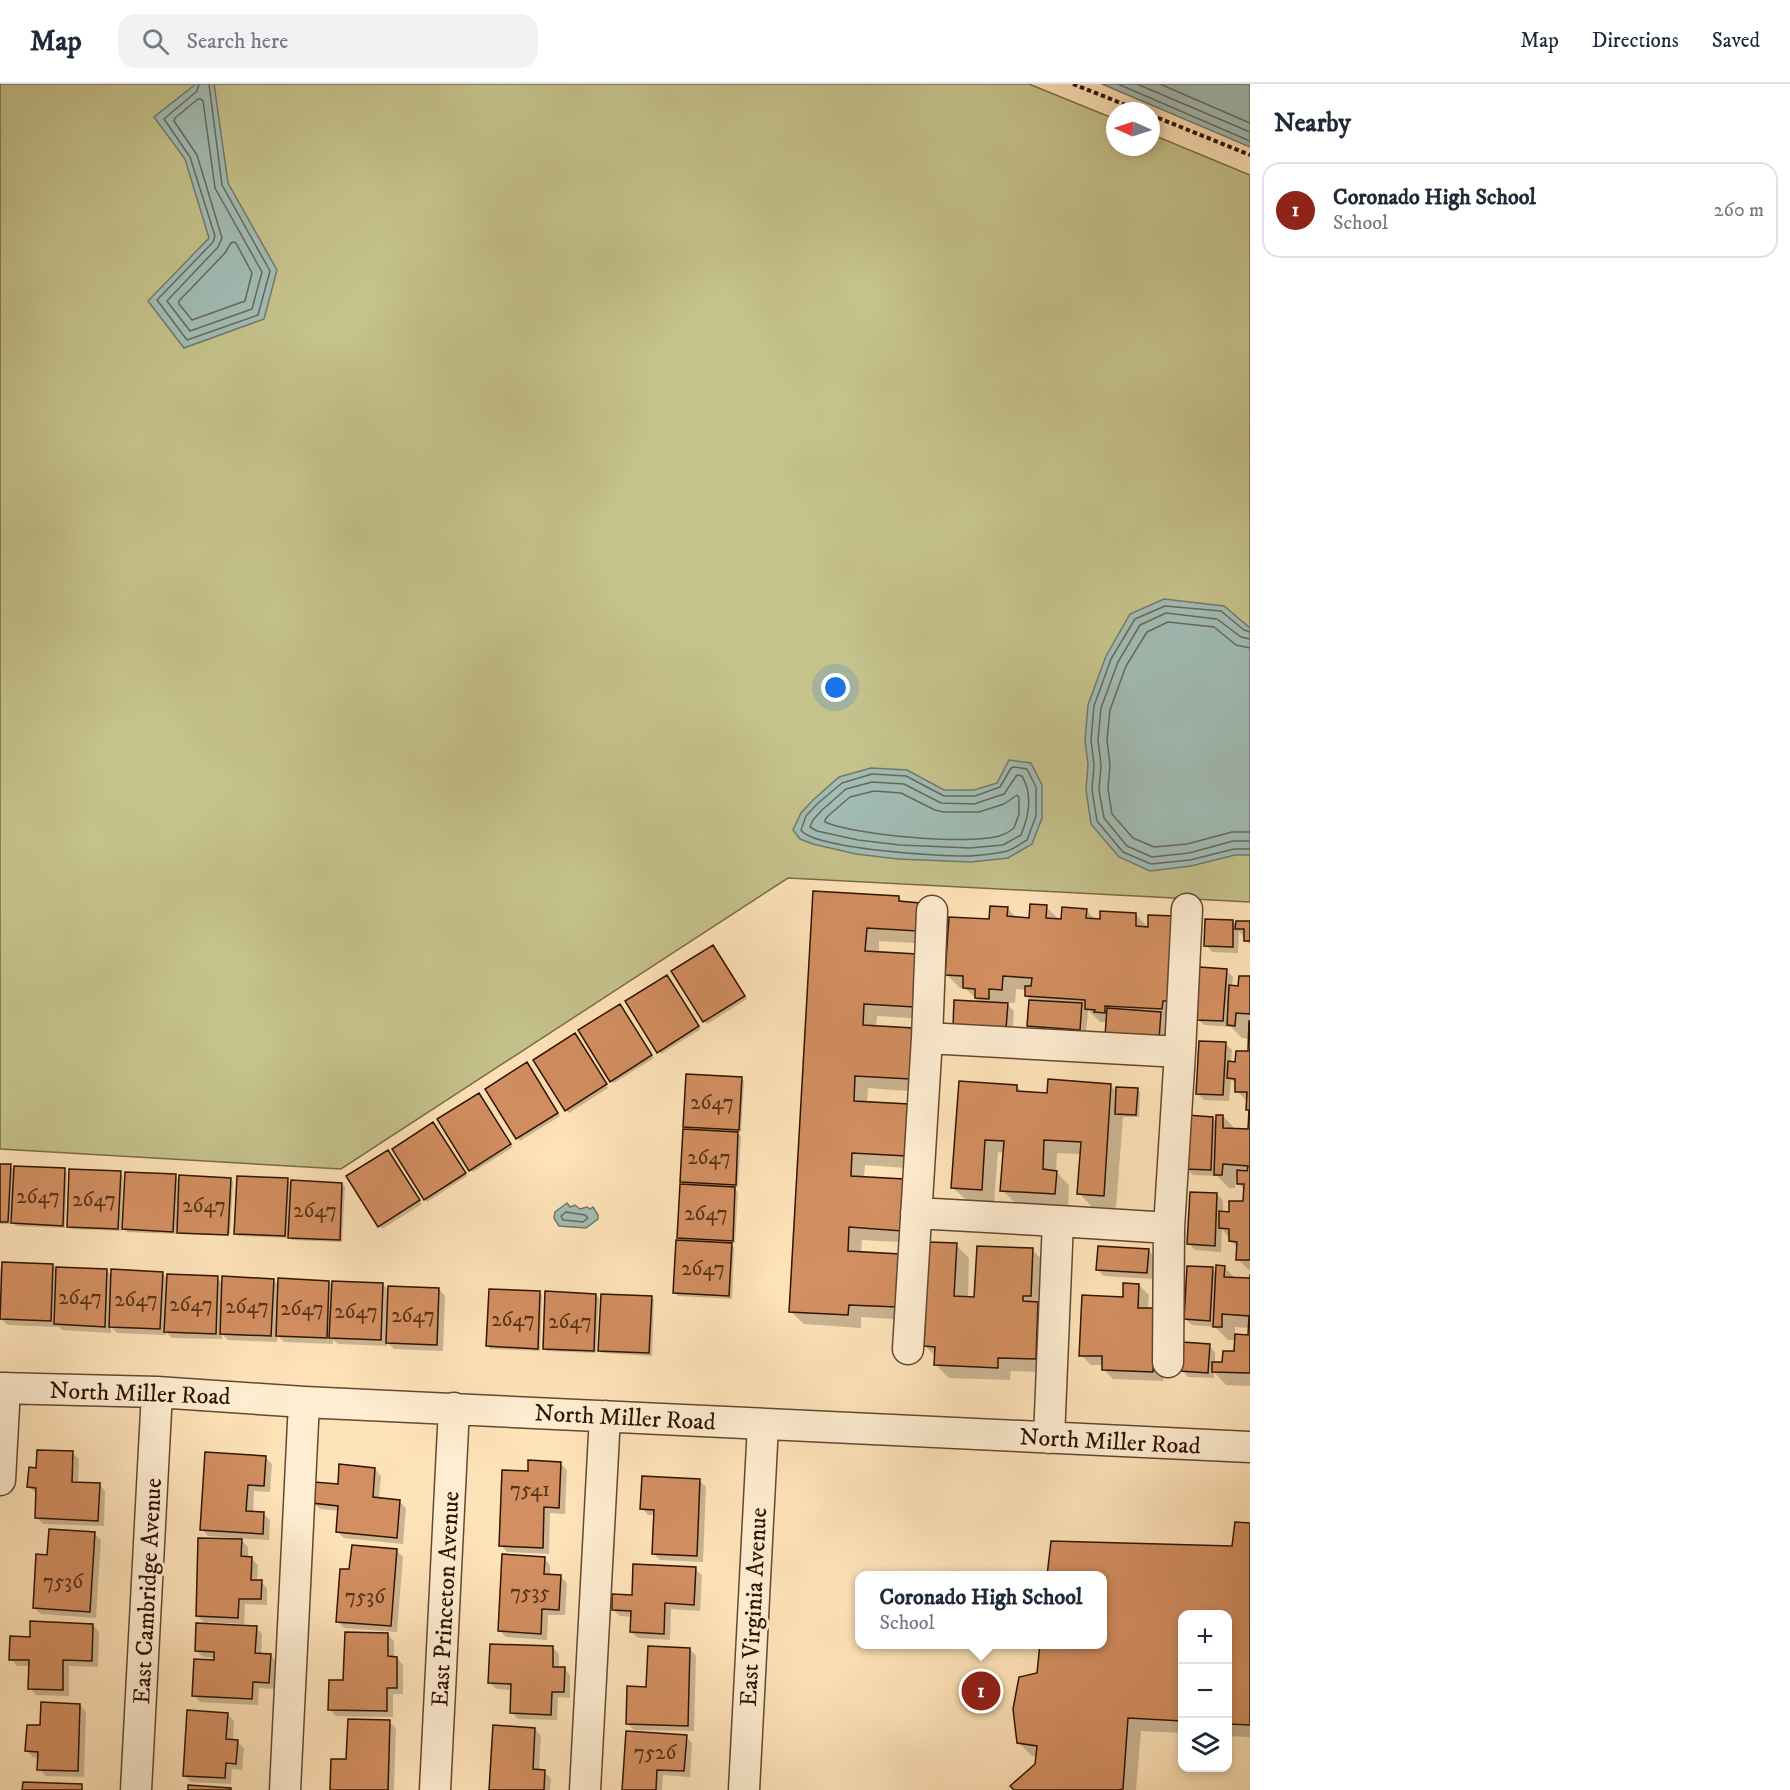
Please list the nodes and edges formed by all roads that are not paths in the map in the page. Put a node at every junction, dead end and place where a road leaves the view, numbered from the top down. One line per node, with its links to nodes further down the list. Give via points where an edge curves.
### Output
1 (1187, 909): 4 (street)
2 (932, 911): 3 (street)
3 (927, 1038): 4 (street); 5 (street)
4 (1180, 1052): 7 (street)
5 (916, 1213): 6 (street); 8 (street)
6 (1058, 1221): 7 (street); 16 (street)
7 (1169, 1228): 9 (street)
8 (908, 1349)
9 (1168, 1362)
10 (2, 1388): 11 (street, North Miller Road); 18 (street)
11 (157, 1392): 12 (street, North Miller Road); 19 (street, East Cambridge Avenue)
12 (304, 1402): 13 (street, North Miller Road); 20 (street)
13 (454, 1408): 14 (street, North Miller Road); 21 (street, East Princeton Avenue)
14 (605, 1416): 15 (street, North Miller Road); 22 (street)
15 (763, 1425): 16 (street, North Miller Road); 23 (street, East Virginia Avenue)
16 (1049, 1438): 17 (street, North Miller Road)
17 (1250, 1447)
18 (0, 1480)
19 (136, 1790)
20 (285, 1790)
21 (435, 1790)
22 (585, 1790)
23 (744, 1790)

